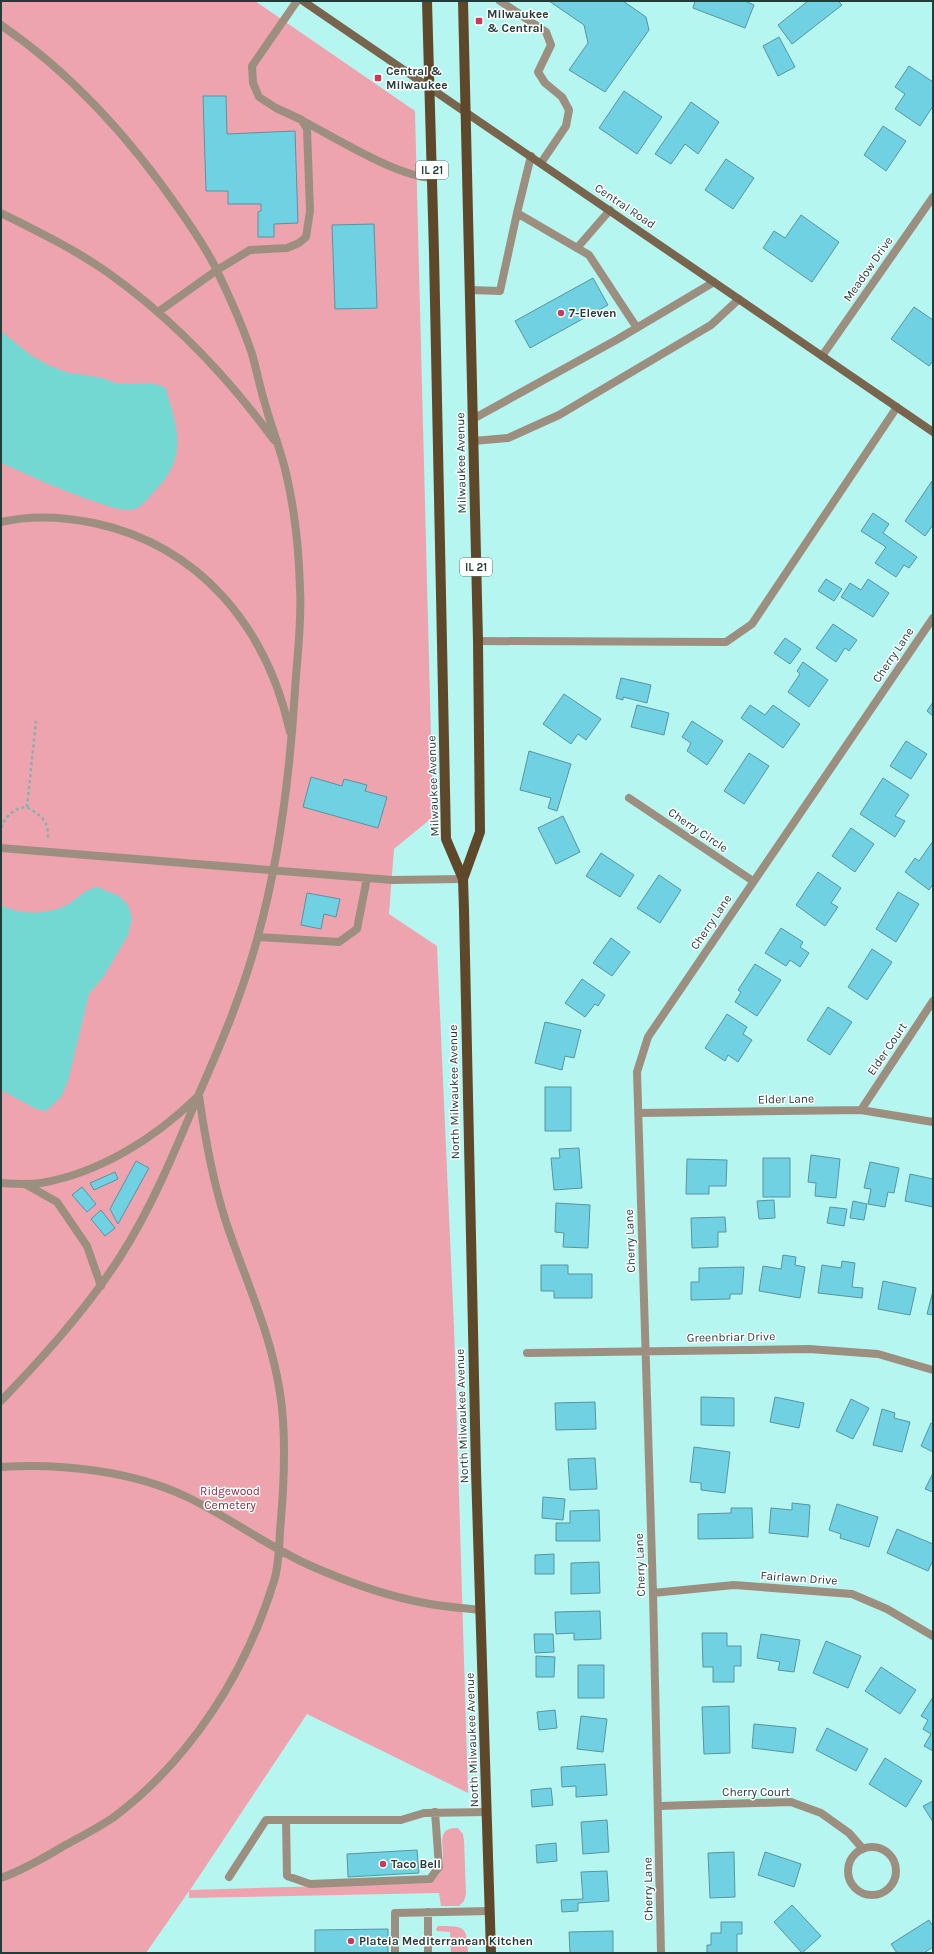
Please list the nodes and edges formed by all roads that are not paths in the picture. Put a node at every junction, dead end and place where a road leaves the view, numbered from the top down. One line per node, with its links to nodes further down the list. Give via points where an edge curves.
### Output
1 (297, 1): 9 (street, via 252,66 259,97)
2 (303, 1): 7 (main road, Central Road)
3 (427, 1): 7 (main road, Milwaukee Avenue / IL 21)
4 (463, 1): 8 (main road, Milwaukee Avenue / IL 21)
5 (500, 1): 11 (street, via 546,32 551,45 538,72 545,83 562,97 569,110 566,126)
6 (1, 25): 20 (street, via 24,40 110,122 171,198)
7 (428, 86): 8 (main road, Central Road); 12 (main road, Milwaukee Avenue / IL 21)
8 (466, 112): 10 (main road, Central Road); 22 (main road, Milwaukee Avenue / IL 21)
9 (302, 120): 12 (street, via 390,166 422,178); 20 (street, via 307,128 310,211 306,237 287,248 250,250)
10 (531, 156): 11 (main road, Central Road); 16 (street)
11 (541, 163): 14 (main road, Central Road)
12 (432, 178): 40 (main road, Milwaukee Avenue / IL 21, via 446,839)
13 (933, 197): 26 (street, Meadow Drive)
14 (610, 210): 19 (street); 21 (main road, Central Road)
15 (1, 213): 18 (street)
16 (518, 213): 19 (street); 22 (street, via 500,291)
17 (1, 218): 18 (street)
18 (11, 218): 24 (street, via 106,272)
19 (576, 248): 25 (street, via 589,255)
20 (217, 270): 24 (street); 31 (street, via 252,354)
21 (714, 282): 23 (main road, Central Road); 25 (street)
22 (470, 290): 28 (main road, Milwaukee Avenue / IL 21)
23 (739, 299): 26 (main road, Central Road); 30 (street, via 710,325 559,415 508,438)
24 (158, 312): 31 (street, via 232,388)
25 (637, 328): 28 (street)
26 (822, 356): 27 (main road, Central Road)
27 (897, 407): 29 (main road, Central Road); 34 (street, via 752,624 726,642)
28 (473, 419): 30 (main road, Milwaukee Avenue / IL 21)
29 (933, 432)
30 (473, 441): 34 (main road, Milwaukee Avenue / IL 21)
31 (277, 445): 35 (street, via 286,471 291,501 300,589 300,628)
32 (1, 522): 35 (street, via 56,518 103,525 130,533 178,556 200,573 231,605 259,647 284,707)
33 (932, 622): 41 (street, Cherry Lane)
34 (478, 641): 40 (main road, Milwaukee Avenue / IL 21, via 480,832)
35 (292, 742): 38 (street)
36 (629, 798): 41 (street, Cherry Circle)
37 (1, 848): 38 (street)
38 (273, 871): 39 (street); 42 (street)
39 (367, 878): 40 (street); 42 (street, via 357,929 339,942)
40 (463, 879): 58 (main road, North Milwaukee Avenue)
41 (753, 881): 46 (street, Cherry Lane, via 648,1037 637,1072)
42 (258, 937): 44 (street, via 236,1007)
43 (933, 1001): 45 (street, Elder Court)
44 (198, 1096): 49 (street, via 152,1136 89,1169 64,1178); 50 (street, via 159,1186 121,1257); 56 (street, via 225,1220 266,1332 280,1394 283,1466)
45 (861, 1110): 46 (street, Elder Lane); 47 (street, Elder Lane)
46 (639, 1113): 51 (street, Cherry Lane)
47 (933, 1122)
48 (1, 1183): 49 (street)
49 (24, 1183): 50 (street, via 57,1202 87,1246)
50 (101, 1286): 54 (street, via 49,1351)
51 (646, 1350): 52 (street, Greenbriar Drive); 53 (street, Greenbriar Drive, via 809,1348 878,1354); 57 (street, Cherry Lane)
52 (527, 1353)
53 (933, 1370)
54 (1, 1401)
55 (1, 1467): 56 (street, via 34,1465 71,1468 163,1487 188,1498)
56 (279, 1549): 58 (street, via 346,1580 390,1594 431,1605); 66 (street, via 275,1579 239,1665 207,1720 173,1763 134,1801 112,1818 37,1862)
57 (653, 1593): 59 (street, Fairlawn Drive, via 734,1585 852,1594 887,1609); 60 (street, Cherry Lane)
58 (481, 1610): 62 (main road, North Milwaukee Avenue)
59 (933, 1636)
60 (659, 1806): 64 (street, Cherry Court, via 791,1802 821,1813 849,1833); 72 (street, Cherry Lane)
61 (435, 1812): 62 (street); 63 (street, via 401,1820); 63 (street, via 439,1867 430,1879 310,1884 287,1876)
62 (487, 1812): 68 (main road, North Milwaukee Avenue)
63 (286, 1820): 65 (street, via 266,1820)
64 (863, 1849): 64 (street, via 851,1859 851,1882 862,1892 878,1894 891,1886 896,1871 895,1863 891,1856 878,1848)
65 (230, 1877)
66 (1, 1878)
67 (428, 1912): 68 (street); 69 (street, via 395,1913); 70 (street)
68 (490, 1912): 71 (main road, North Milwaukee Avenue)
69 (395, 1953)
70 (428, 1953)
71 (491, 1953)
72 (661, 1953)

